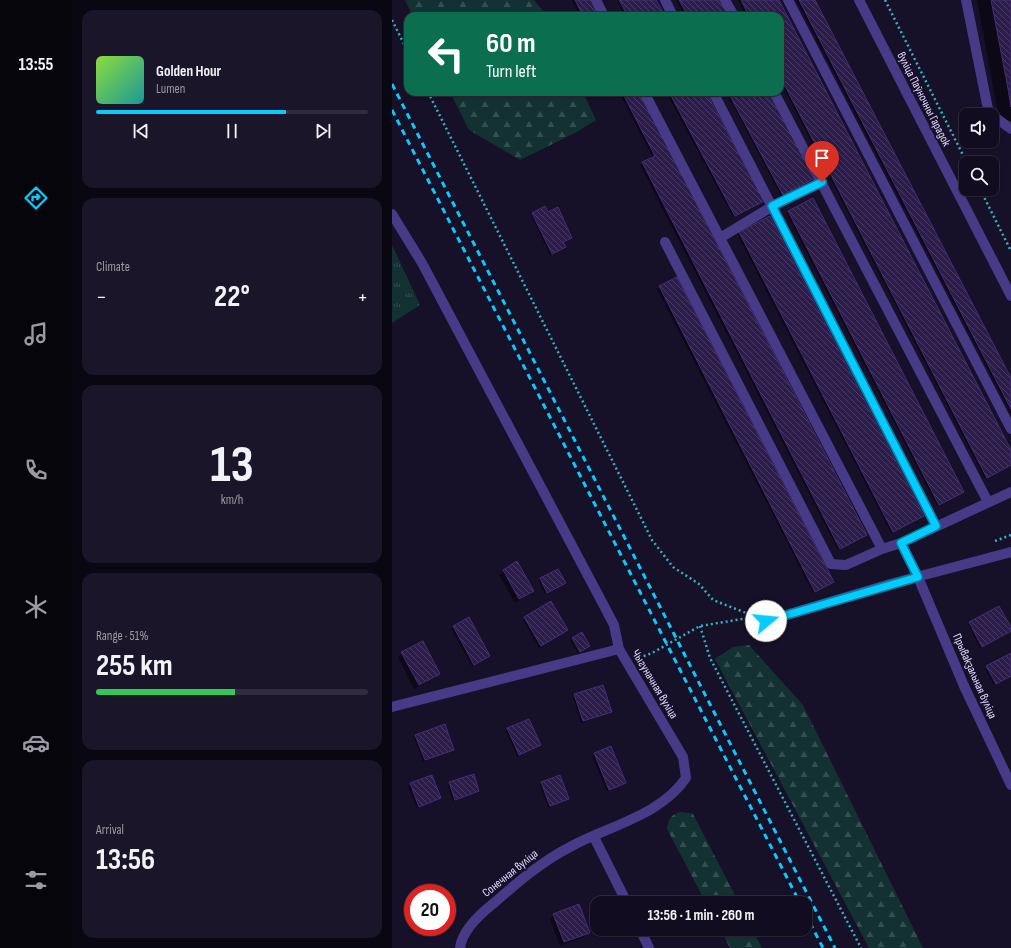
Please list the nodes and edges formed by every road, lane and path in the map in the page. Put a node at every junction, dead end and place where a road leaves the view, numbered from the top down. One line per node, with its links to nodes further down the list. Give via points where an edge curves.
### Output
1 (596, 0): 8 (street)
2 (665, 0): 9 (street)
3 (725, 0): 10 (street)
4 (788, 0): 29 (street)
5 (859, 0): 28 (street, вуліца Паўночны Гарадок)
6 (885, 0): 20 (path)
7 (966, 0): 17 (street)
8 (602, 12)
9 (672, 12)
10 (732, 12)
11 (392, 20): 12 (path)
12 (404, 44)
13 (430, 96): 38 (path, via 652,540 673,567 699,584 713,600 756,617)
14 (646, 96): 25 (street)
15 (715, 96): 23 (street)
16 (776, 96): 21 (street)
17 (988, 108)
18 (999, 120): 19 (street)
19 (1011, 129)
20 (963, 156)
21 (822, 182): 23 (street); 31 (street)
22 (984, 196): 27 (path)
23 (772, 206): 25 (street); 32 (street)
24 (392, 214): 39 (street, via 422,263 604,604 614,625)
25 (720, 238): 34 (street)
26 (665, 242): 34 (street, via 831,564 846,566)
27 (1011, 251)
28 (1011, 296)
29 (1011, 429)
30 (1011, 492): 31 (street)
31 (988, 502): 32 (street)
32 (936, 526): 33 (street)
33 (901, 543): 34 (street); 36 (street, Прывакзальная вуліца)
34 (882, 549)
35 (1011, 552): 36 (street)
36 (918, 577): 37 (street); 42 (street, Прывакзальная вуліца, via 964,686)
37 (766, 621)
38 (700, 626): 40 (path, via 652,653); 48 (path, via 710,658)
39 (619, 649): 40 (street, Чыгуначная вуліца); 41 (street, Чыгуначная вуліца)
40 (626, 663): 43 (street, Чыгуначная вуліца, via 682,757 686,778 677,792 652,808)
41 (392, 707)
42 (1011, 785)
43 (594, 837): 44 (street); 46 (street, Сонечная вуліца, via 571,846 538,865 478,916 461,940)
44 (624, 896)
45 (643, 936): 47 (street)
46 (460, 948)
47 (649, 948)
48 (861, 948)

